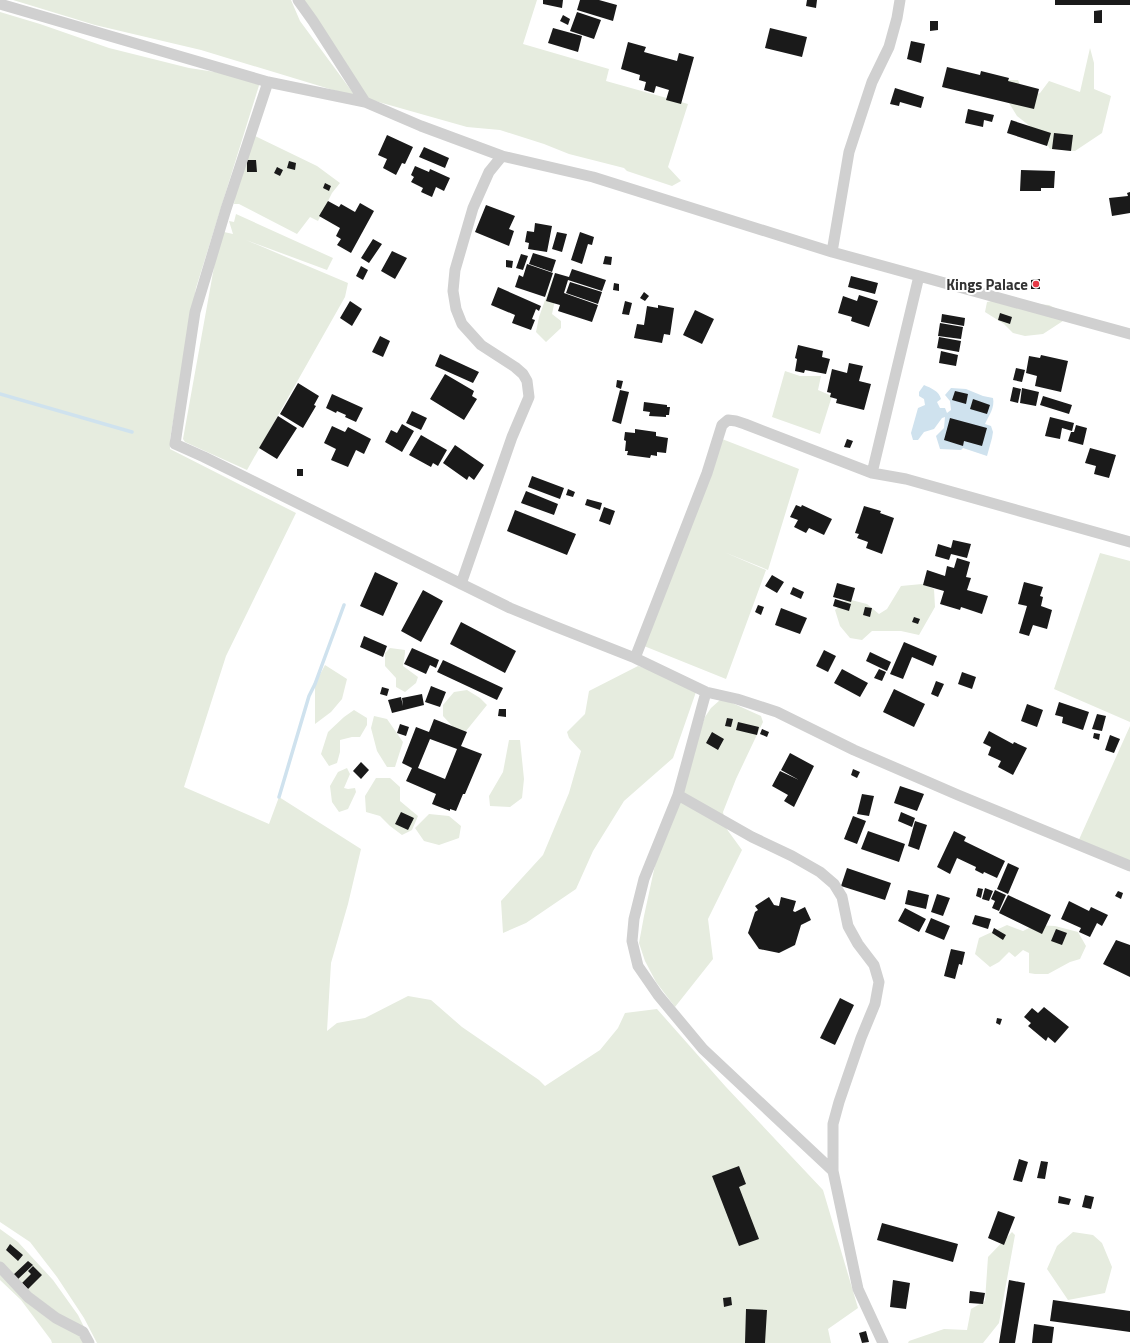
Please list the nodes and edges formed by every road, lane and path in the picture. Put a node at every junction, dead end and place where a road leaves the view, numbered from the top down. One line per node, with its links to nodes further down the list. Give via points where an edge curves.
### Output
1 (298, 0): 5 (street)
2 (900, 0): 7 (street, via 888,47 872,82 849,152)
3 (0, 4): 4 (street)
4 (268, 82): 5 (street); 12 (street, via 194,312 174,444)
5 (365, 102): 6 (street)
6 (502, 156): 7 (street, via 593,177); 12 (street, via 489,172 468,222 455,270 453,291 462,324 482,345 523,374 527,381 529,397)
7 (832, 252): 8 (street)
8 (919, 276): 9 (street); 10 (street)
9 (1130, 334)
10 (872, 473): 11 (street, via 906,479); 13 (street, via 745,424 728,420 722,425 707,474)
11 (1130, 542)
12 (461, 584): 13 (street, via 510,608)
13 (635, 658): 14 (street)
14 (706, 692): 15 (street); 16 (street, via 777,712 854,750)
15 (678, 795): 17 (street, via 644,879 634,919 632,941 638,966 658,995 703,1049); 17 (street, via 752,837 792,856 820,872 834,884 842,897 848,926 874,965 879,982 875,1004 833,1124)
16 (1130, 866)
17 (833, 1171): 20 (street, via 858,1289)
18 (0, 1266): 19 (street, via 28,1296 56,1318 83,1332)
19 (89, 1343)
20 (883, 1343)

